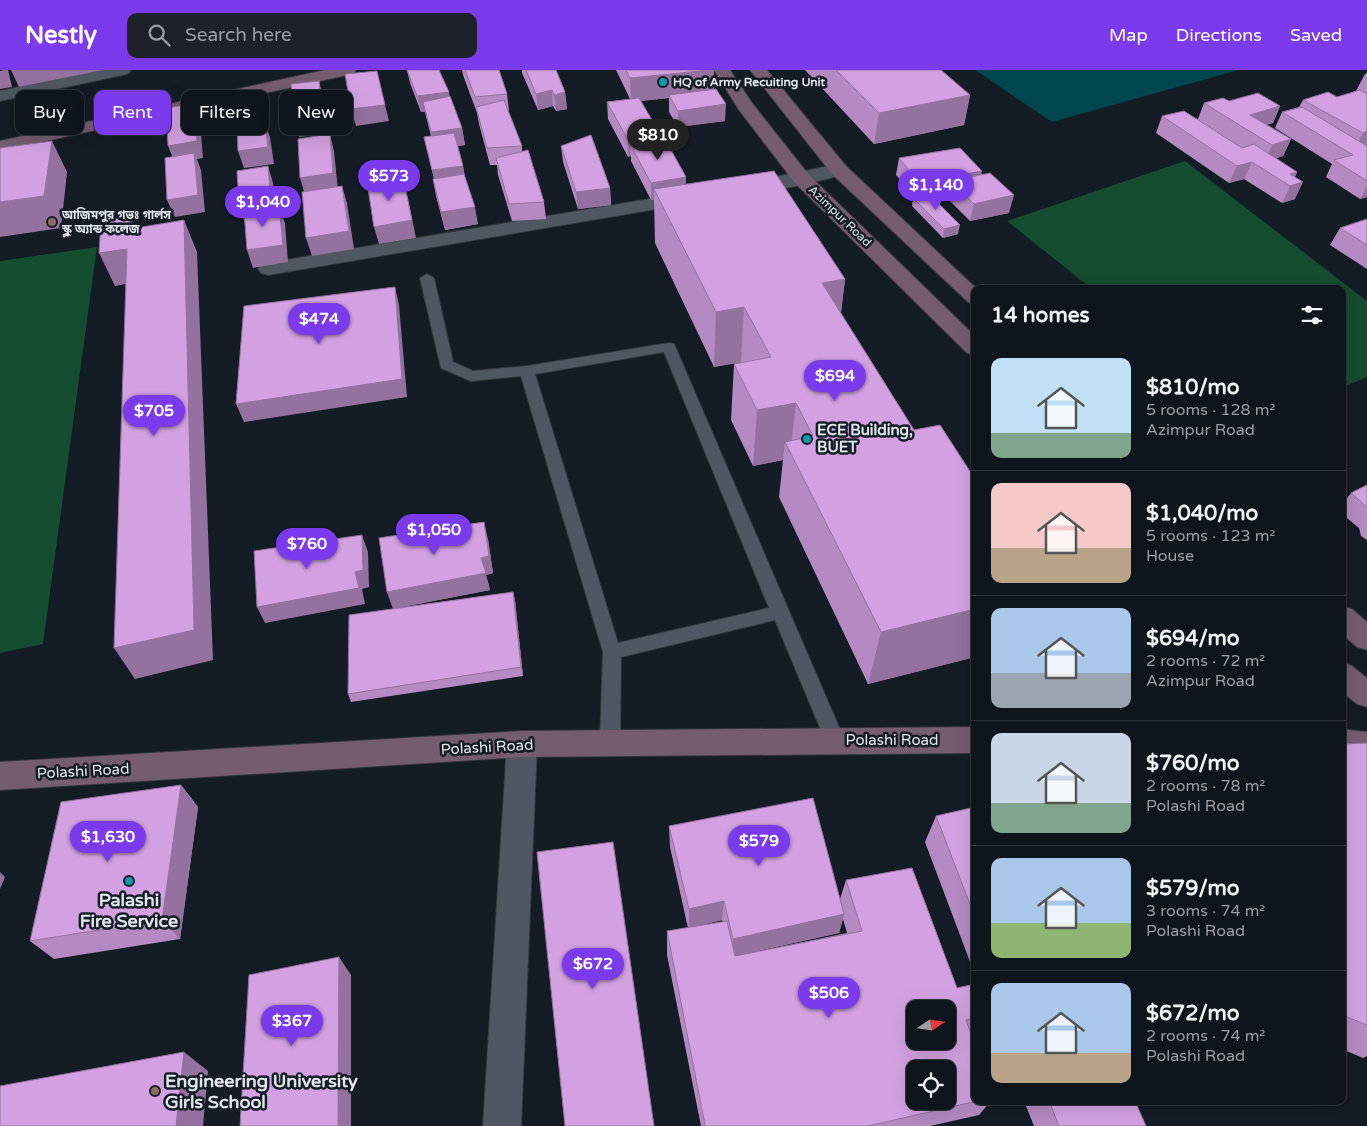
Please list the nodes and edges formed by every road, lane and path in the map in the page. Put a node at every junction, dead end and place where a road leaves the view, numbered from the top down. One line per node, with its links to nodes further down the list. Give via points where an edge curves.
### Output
1 (123, 70): 6 (street)
2 (283, 70): 7 (main road)
3 (348, 70): 8 (main road)
4 (722, 70): 10 (main road, Azimpur Road, via 745,106)
5 (758, 70): 9 (main road)
6 (0, 96)
7 (0, 131)
8 (0, 146)
9 (840, 170): 10 (street); 15 (main road)
10 (802, 179): 11 (street); 16 (main road, Azimpur Road)
11 (724, 192)
12 (705, 196): 13 (street)
13 (268, 270)
14 (427, 278): 17 (lane, via 446,366 471,376)
15 (971, 294)
16 (971, 344)
17 (527, 370): 18 (lane, via 668,347); 21 (lane)
18 (780, 612): 21 (lane); 25 (lane)
19 (1346, 621): 20 (main road)
20 (1367, 639)
21 (612, 652): 26 (lane)
22 (1346, 677): 23 (main road)
23 (1367, 695)
24 (971, 740): 25 (main road, Polashi Road)
25 (836, 741): 26 (main road, Polashi Road)
26 (610, 742): 28 (main road, Polashi Road)
27 (1346, 742): 29 (main road)
28 (522, 744): 30 (main road, Polashi Road); 31 (street)
29 (1367, 745)
30 (0, 776)
31 (502, 1126)

